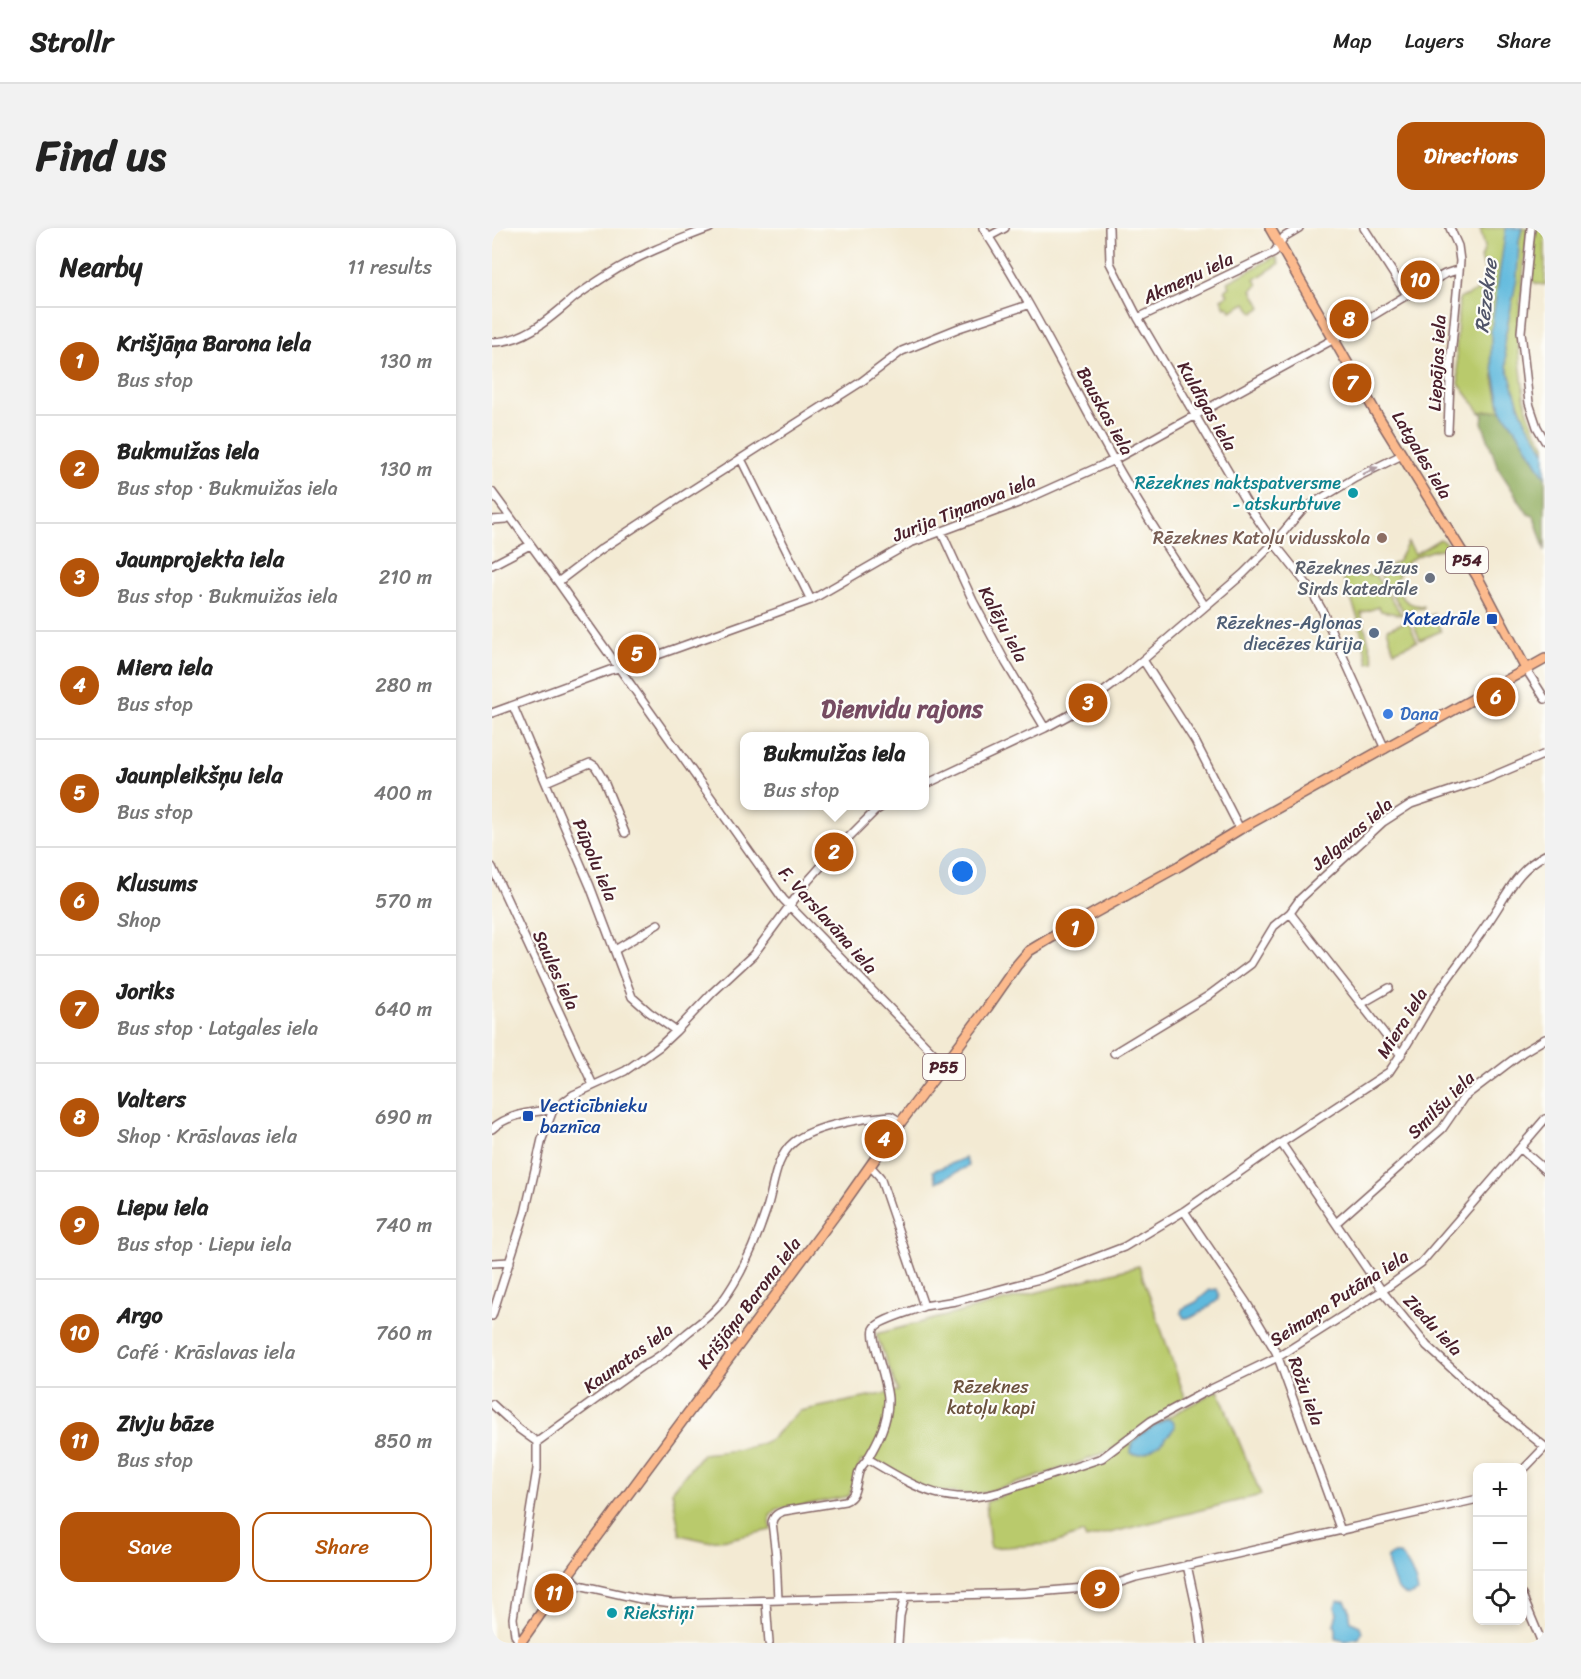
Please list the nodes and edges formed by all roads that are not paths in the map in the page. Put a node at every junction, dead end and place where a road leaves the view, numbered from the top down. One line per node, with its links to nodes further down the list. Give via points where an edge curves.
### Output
1 (710, 228): 17 (street, via 609,274 541,326 517,338)
2 (983, 228): 10 (street, Bauskas iela)
3 (1005, 228): 10 (street)
4 (1109, 228): 15 (street, Kuldīgas iela, via 1110,263)
5 (1270, 228): 11 (main road, Latgales iela / P54)
6 (1299, 228): 11 (street, Akmeņu iela)
7 (1364, 228): 13 (street)
8 (1450, 228): 12 (street, Liepājas iela, via 1460,252)
9 (1531, 228): 20 (street, via 1521,332 1529,403)
10 (988, 237): 14 (street, Bauskas iela)
11 (1280, 243): 15 (street, Akmeņu iela, via 1274,253); 16 (main road, Latgales iela / P54)
12 (1459, 272): 13 (street, Jurija Tiņanova iela, via 1445,274); 19 (street, Liepājas iela)
13 (1407, 295): 16 (street, Jurija Tiņanova iela)
14 (1028, 304): 22 (street, via 902,351); 23 (street, Bauskas iela)
15 (1138, 318): 18 (street, Kuldīgas iela)
16 (1334, 339): 18 (street, Jurija Tiņanova iela); 21 (main road, Latgales iela / P54)
17 (492, 342)
18 (1196, 416): 23 (street, Jurija Tiņanova iela); 28 (street, Kuldīgas iela)
19 (1448, 430)
20 (1545, 441)
21 (1402, 455): 28 (street, one-way to 21, via 1302,510); 37 (main road, Latgales iela / P54, via 1477,576)
22 (741, 459): 31 (street, via 600,550); 32 (street)
23 (1114, 460): 27 (street, Jurija Tiņanova iela, via 1018,503); 33 (street, Bauskas iela)
24 (492, 492): 25 (street, F. Varslavāna iela)
25 (509, 517): 26 (street); 29 (street, F. Varslavāna iela)
26 (492, 520)
27 (941, 531): 32 (street, Jurija Tiņanova iela, via 895,550); 41 (street, Kalēju iela, via 1006,663)
28 (1274, 543): 33 (street); 42 (street, Kuldīgas iela, via 1322,610)
29 (530, 545): 30 (street); 31 (street, F. Varslavāna iela)
30 (492, 565)
31 (558, 582): 36 (street, F. Varslavāna iela)
32 (812, 600): 36 (street, Jurija Tiņanova iela)
33 (1205, 606): 35 (street)
34 (1545, 659): 37 (main road, Krišjāņa Barona iela)
35 (1143, 660): 41 (street, via 1098,696); 47 (street, via 1195,741)
36 (618, 668): 39 (street, Jurija Tiņanova iela); 51 (street, F. Varslavāna iela)
37 (1526, 669): 38 (street, Latgales iela); 42 (main road, Krišjāņa Barona iela / P55)
38 (1545, 699)
39 (513, 706): 40 (street, Jurija Tiņanova iela); 44 (street, Pūpolu iela)
40 (492, 714)
41 (1045, 728): 45 (street)
42 (1385, 749): 47 (main road, Krišjāņa Barona iela / P55)
43 (1545, 754): 52 (street, Jelgavas iela, via 1411,804 1383,822)
44 (546, 782): 48 (street, Pūpolu iela, via 590,763 595,765); 54 (street, Pūpolu iela)
45 (929, 783)
46 (877, 810): 51 (street, via 833,853)
47 (1240, 829): 61 (main road, Krišjāņa Barona iela / P55, via 1029,951)
48 (625, 833)
49 (1545, 855): 60 (street, Miera iela, via 1524,868 1436,995)
50 (492, 867): 62 (street, Saules iela)
51 (790, 906): 57 (street, via 753,955); 61 (street, F. Varslavāna iela)
52 (1290, 913): 56 (street); 59 (street, Jelgavas iela, via 1274,926 1251,963 1208,996)
53 (658, 924): 54 (street)
54 (615, 950): 57 (street, Pūpolu iela, via 632,997)
55 (1389, 988): 56 (street)
56 (1361, 1004): 60 (street)
57 (676, 1031): 62 (street, via 625,1071)
58 (1545, 1039): 72 (street, Smilšu iela, via 1464,1097 1443,1129)
59 (1114, 1053)
60 (1401, 1055): 67 (street, Miera iela, via 1389,1072)
61 (945, 1065): 65 (main road, Krišjāņa Barona iela / P55)
62 (593, 1084): 63 (street)
63 (553, 1110): 66 (street); 73 (street)
64 (1545, 1119): 68 (street, Seimaņa Putāna iela)
65 (900, 1122): 69 (main road, Krišjāņa Barona iela / P55); 80 (street, Kaunatas iela, via 891,1116 845,1122 794,1141 778,1166 746,1263 720,1305 657,1360 642,1366)
66 (494, 1124)
67 (1281, 1143): 71 (street, Miera iela); 72 (street, Ziedu iela)
68 (1520, 1148): 70 (street); 75 (street, Seimaņa Putāna iela, via 1420,1263)
69 (871, 1167): 76 (street, via 880,1177); 87 (main road, Krišjāņa Barona iela / P55)
70 (1545, 1170)
71 (1184, 1211): 76 (street, Miera iela, via 1124,1247 1043,1278); 78 (street, Rožu iela)
72 (1336, 1223): 75 (street, Ziedu iela)
73 (510, 1262): 74 (street); 77 (street)
74 (492, 1263)
75 (1382, 1291): 78 (street, Seimaņa Putāna iela); 81 (street, Ziedu iela, via 1427,1346)
76 (924, 1306): 82 (street, Miera iela, via 878,1324 873,1331 888,1402 882,1430)
77 (492, 1317)
78 (1278, 1357): 82 (street, Seimaņa Putāna iela, via 1151,1421 1102,1458 985,1497 928,1492); 85 (street, Rožu iela)
79 (492, 1404): 80 (street)
80 (537, 1442): 94 (street, via 537,1469 513,1618)
81 (1545, 1447): 83 (street)
82 (868, 1459): 90 (street, via 848,1500 779,1512 774,1518)
83 (1527, 1466)
84 (1473, 1500): 85 (street)
85 (1341, 1531): 86 (street)
86 (1187, 1565): 89 (street, via 1095,1588); 97 (street)
87 (568, 1575): 88 (street); 91 (main road, Krišjāņa Barona iela / P55)
88 (579, 1585): 91 (street, via 563,1605); 92 (street, via 672,1603)
89 (905, 1596): 90 (street); 96 (street)
90 (778, 1600): 92 (street)
91 (550, 1601): 94 (main road, Krišjāņa Barona iela / P55)
92 (766, 1601): 95 (street)
93 (1527, 1607): 98 (street)
94 (520, 1643)
95 (769, 1643)
96 (898, 1643)
97 (1202, 1643)
98 (1542, 1643)

